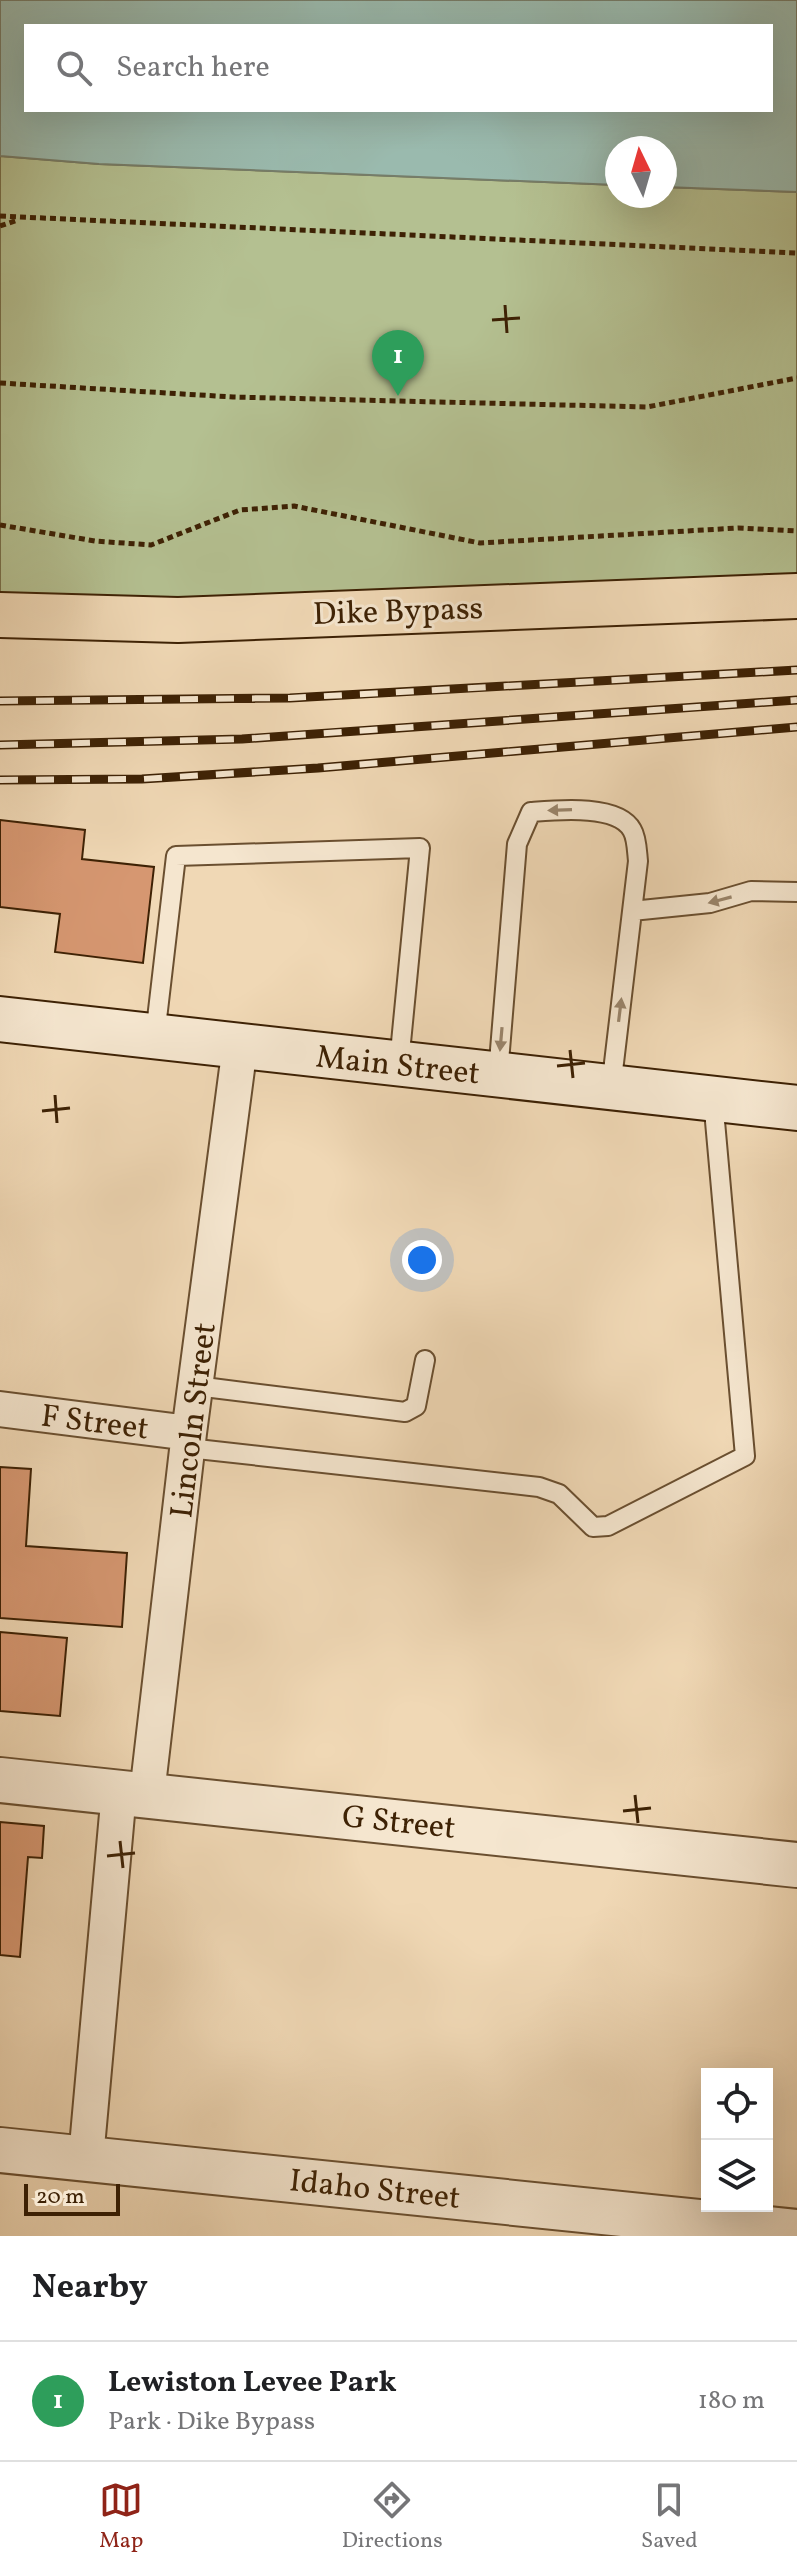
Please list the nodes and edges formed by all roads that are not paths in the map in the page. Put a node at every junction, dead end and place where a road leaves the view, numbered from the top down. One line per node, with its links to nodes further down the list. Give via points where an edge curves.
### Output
1 (797, 596): 2 (highway, Dike Bypass, via 178,620)
2 (0, 615)
3 (797, 892): 4 (lane, one-way to 4, via 751,891 710,903)
4 (632, 911): 9 (lane, one-way to 9, via 638,861 632,831 617,816 569,809 531,812 517,844); 10 (lane, one-way to 4)
5 (0, 1019): 6 (street, Main Street)
6 (155, 1036): 7 (street, Main Street); 8 (lane, via 176,856 420,848)
7 (240, 1046): 8 (street, Main Street); 14 (street, Lincoln Street)
8 (399, 1063): 9 (street, Main Street)
9 (498, 1075): 10 (street, Main Street)
10 (611, 1088): 11 (street, Main Street)
11 (713, 1099): 12 (street, Main Street); 16 (lane, via 745,1456 608,1526 593,1527 559,1494 539,1487)
12 (797, 1108)
13 (425, 1360): 14 (lane, via 416,1406 405,1412)
14 (196, 1386): 16 (street, Lincoln Street)
15 (0, 1409): 16 (street, F Street)
16 (189, 1441): 18 (street, Lincoln Street)
17 (0, 1780): 18 (street, G Street)
18 (133, 1793): 19 (street, G Street); 21 (street, Lincoln Street)
19 (797, 1865)
20 (0, 2150): 21 (street, Idaho Street)
21 (86, 2158): 22 (street, Idaho Street)
22 (797, 2232)

